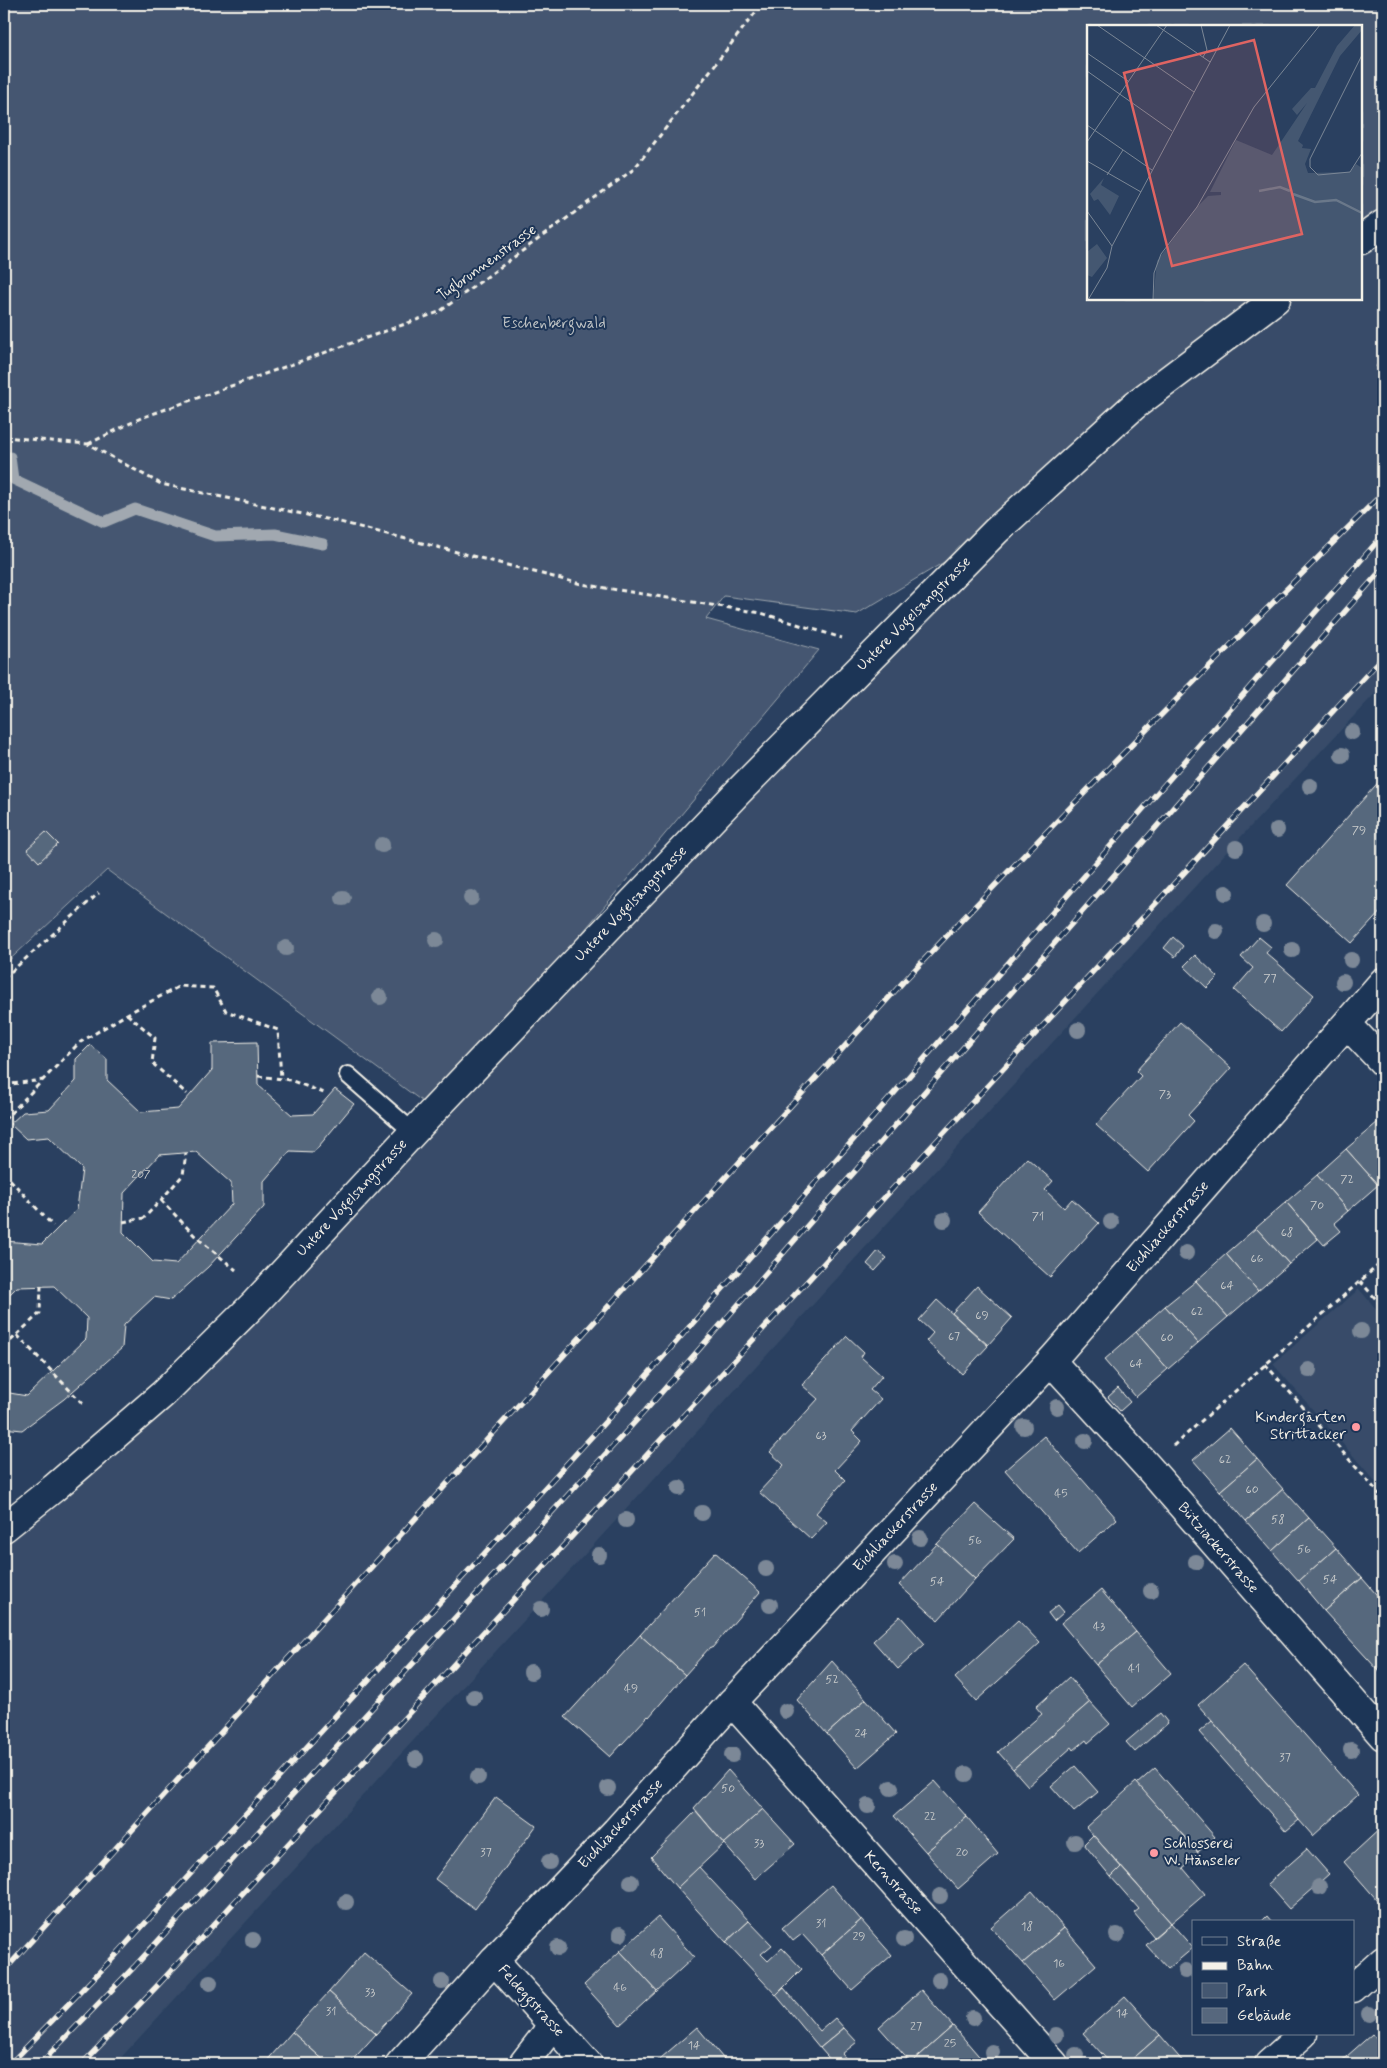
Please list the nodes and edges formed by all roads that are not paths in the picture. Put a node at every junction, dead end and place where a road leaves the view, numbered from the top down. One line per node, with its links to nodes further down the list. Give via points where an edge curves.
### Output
1 (1383, 224): 2 (street)
2 (1362, 239)
3 (1275, 300): 8 (street, Untere Vogelsangstrasse, via 1135,405 996,531 730,800)
4 (1383, 982): 5 (street, Eichliackerstrasse)
5 (1347, 1024): 6 (street); 9 (street, Eichliackerstrasse)
6 (1383, 1062)
7 (348, 1075): 8 (lane)
8 (413, 1132): 10 (street, Untere Vogelsangstrasse, via 254,1304 170,1387)
9 (1051, 1361): 11 (street, Eichliackerstrasse); 12 (street, Bütziackerstrasse)
10 (4, 1528)
11 (732, 1702): 13 (street, Eichliackerstrasse); 19 (street, Kernstrasse)
12 (1383, 1736)
13 (494, 1960): 14 (street, Feldeggstrasse); 16 (street, Eichliackerstrasse)
14 (553, 2025): 17 (street); 18 (street, Feldeggstrasse)
15 (1300, 2036): 20 (street)
16 (400, 2064)
17 (523, 2064)
18 (588, 2064)
19 (1054, 2064)
20 (1269, 2064)

